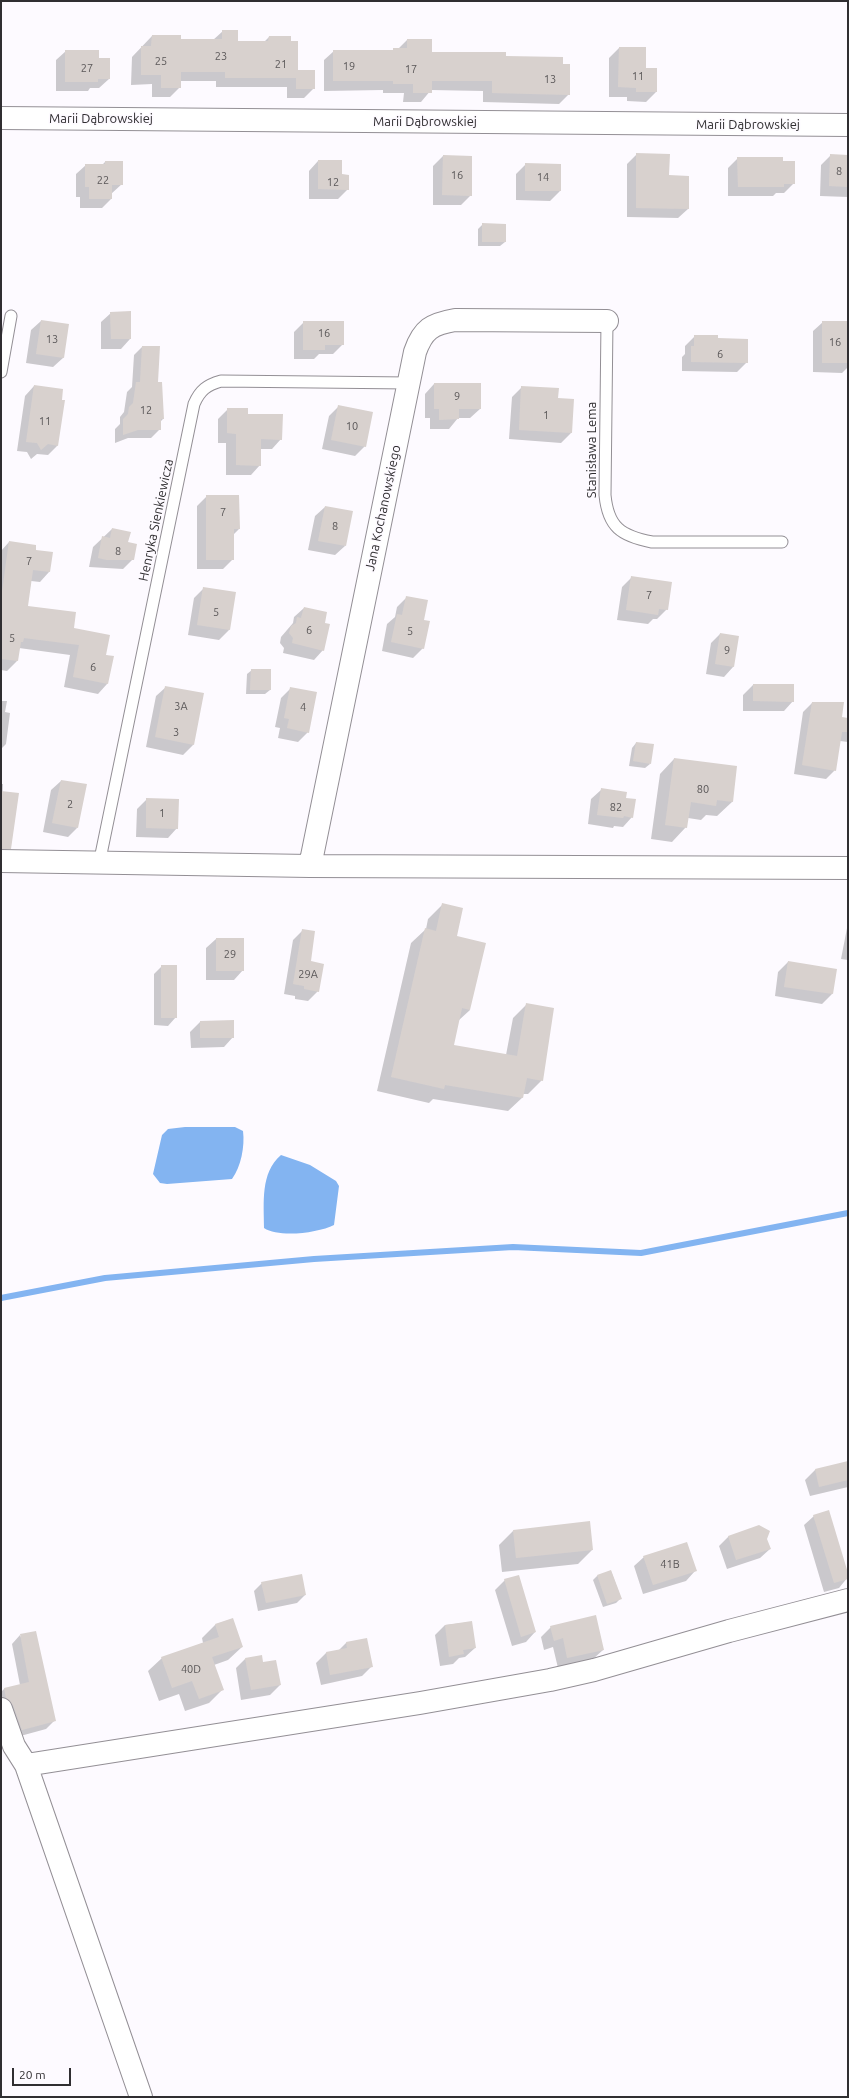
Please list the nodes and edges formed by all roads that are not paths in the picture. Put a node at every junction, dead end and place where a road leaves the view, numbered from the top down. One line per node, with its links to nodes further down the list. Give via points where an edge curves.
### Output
1 (1, 118): 2 (street, Marii Dąbrowskiej)
2 (848, 126)
3 (11, 316): 5 (lane)
4 (607, 322): 6 (street, Jana Kochanowskiego, via 440,322 428,329 419,339); 7 (lane, Stanisława Lema, via 605,494 607,511 613,524 623,533 652,542)
5 (1, 372)
6 (409, 383): 9 (lane, Henryka Sienkiewicza, via 221,381 209,384 199,392 194,404); 10 (street, Jana Kochanowskiego)
7 (782, 542)
8 (1, 861): 9 (street)
9 (99, 864): 10 (street)
10 (310, 866): 11 (street)
11 (848, 868)
12 (848, 1600): 14 (street, via 550,1680)
13 (1, 1709): 14 (street, via 14,1746)
14 (26, 1765): 15 (street)
15 (141, 2097)

